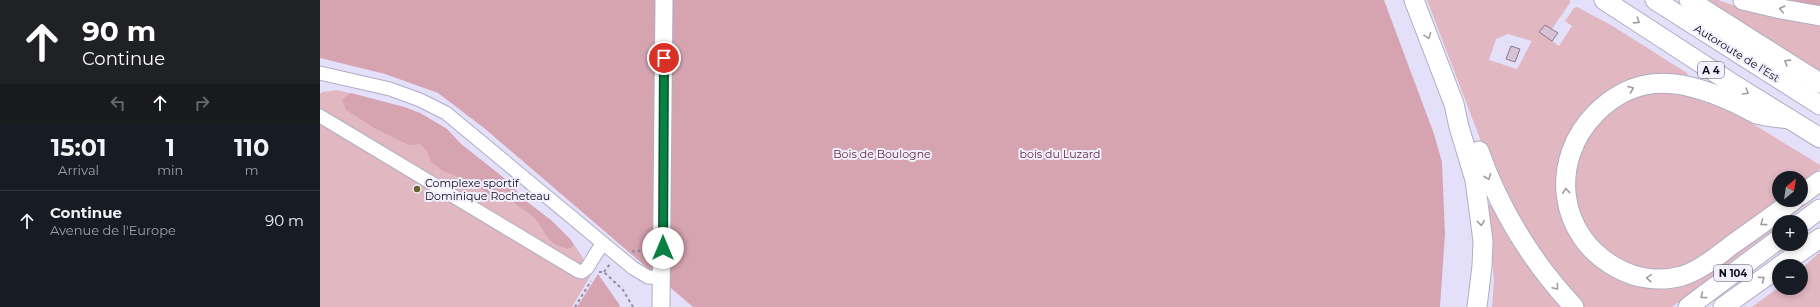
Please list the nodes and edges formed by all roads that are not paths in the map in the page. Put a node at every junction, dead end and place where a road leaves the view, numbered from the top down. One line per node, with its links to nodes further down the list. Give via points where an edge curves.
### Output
1 (664, 0): 25 (main road)
2 (1414, 0): 10 (highway, one-way to 10)
3 (1604, 0): 13 (highway, A 4, one-way to 13)
4 (1655, 0): 11 (highway, Autoroute de l’Est / A 4)
5 (1689, 0): 9 (highway, one-way to 5)
6 (1743, 0): 7 (highway, one-way to 6, via 1781,10)
7 (1820, 16)
8 (320, 74): 21 (street, via 390,89 446,113)
9 (1820, 83)
10 (1454, 104): 27 (highway, one-way to 27, via 1475,180 1480,209 1483,240); 28 (highway, one-way to 28, via 1468,122 1487,174 1510,222 1532,256)
11 (1820, 105)
12 (320, 116): 21 (street, via 578,271 582,272 587,268)
13 (1790, 119): 14 (highway, A 4); 17 (highway, one-way to 13, via 1695,270 1682,276 1653,279 1626,273 1594,252 1574,223 1565,177 1572,148 1579,133 1603,106 1630,89 1646,85 1679,85 1716,94 1757,114)
14 (1820, 138)
15 (1820, 181): 16 (highway)
16 (1808, 190)
17 (1784, 207)
18 (1820, 209): 19 (highway)
19 (1808, 218)
20 (1820, 238): 23 (highway)
21 (602, 244): 25 (street, via 641,274)
22 (1772, 244): 29 (highway, N 104, one-way to 29)
23 (1790, 259)
24 (1772, 272): 30 (highway, one-way to 24)
25 (662, 278): 26 (main road)
26 (662, 307)
27 (1477, 307)
28 (1574, 307)
29 (1688, 307)
30 (1723, 307)

